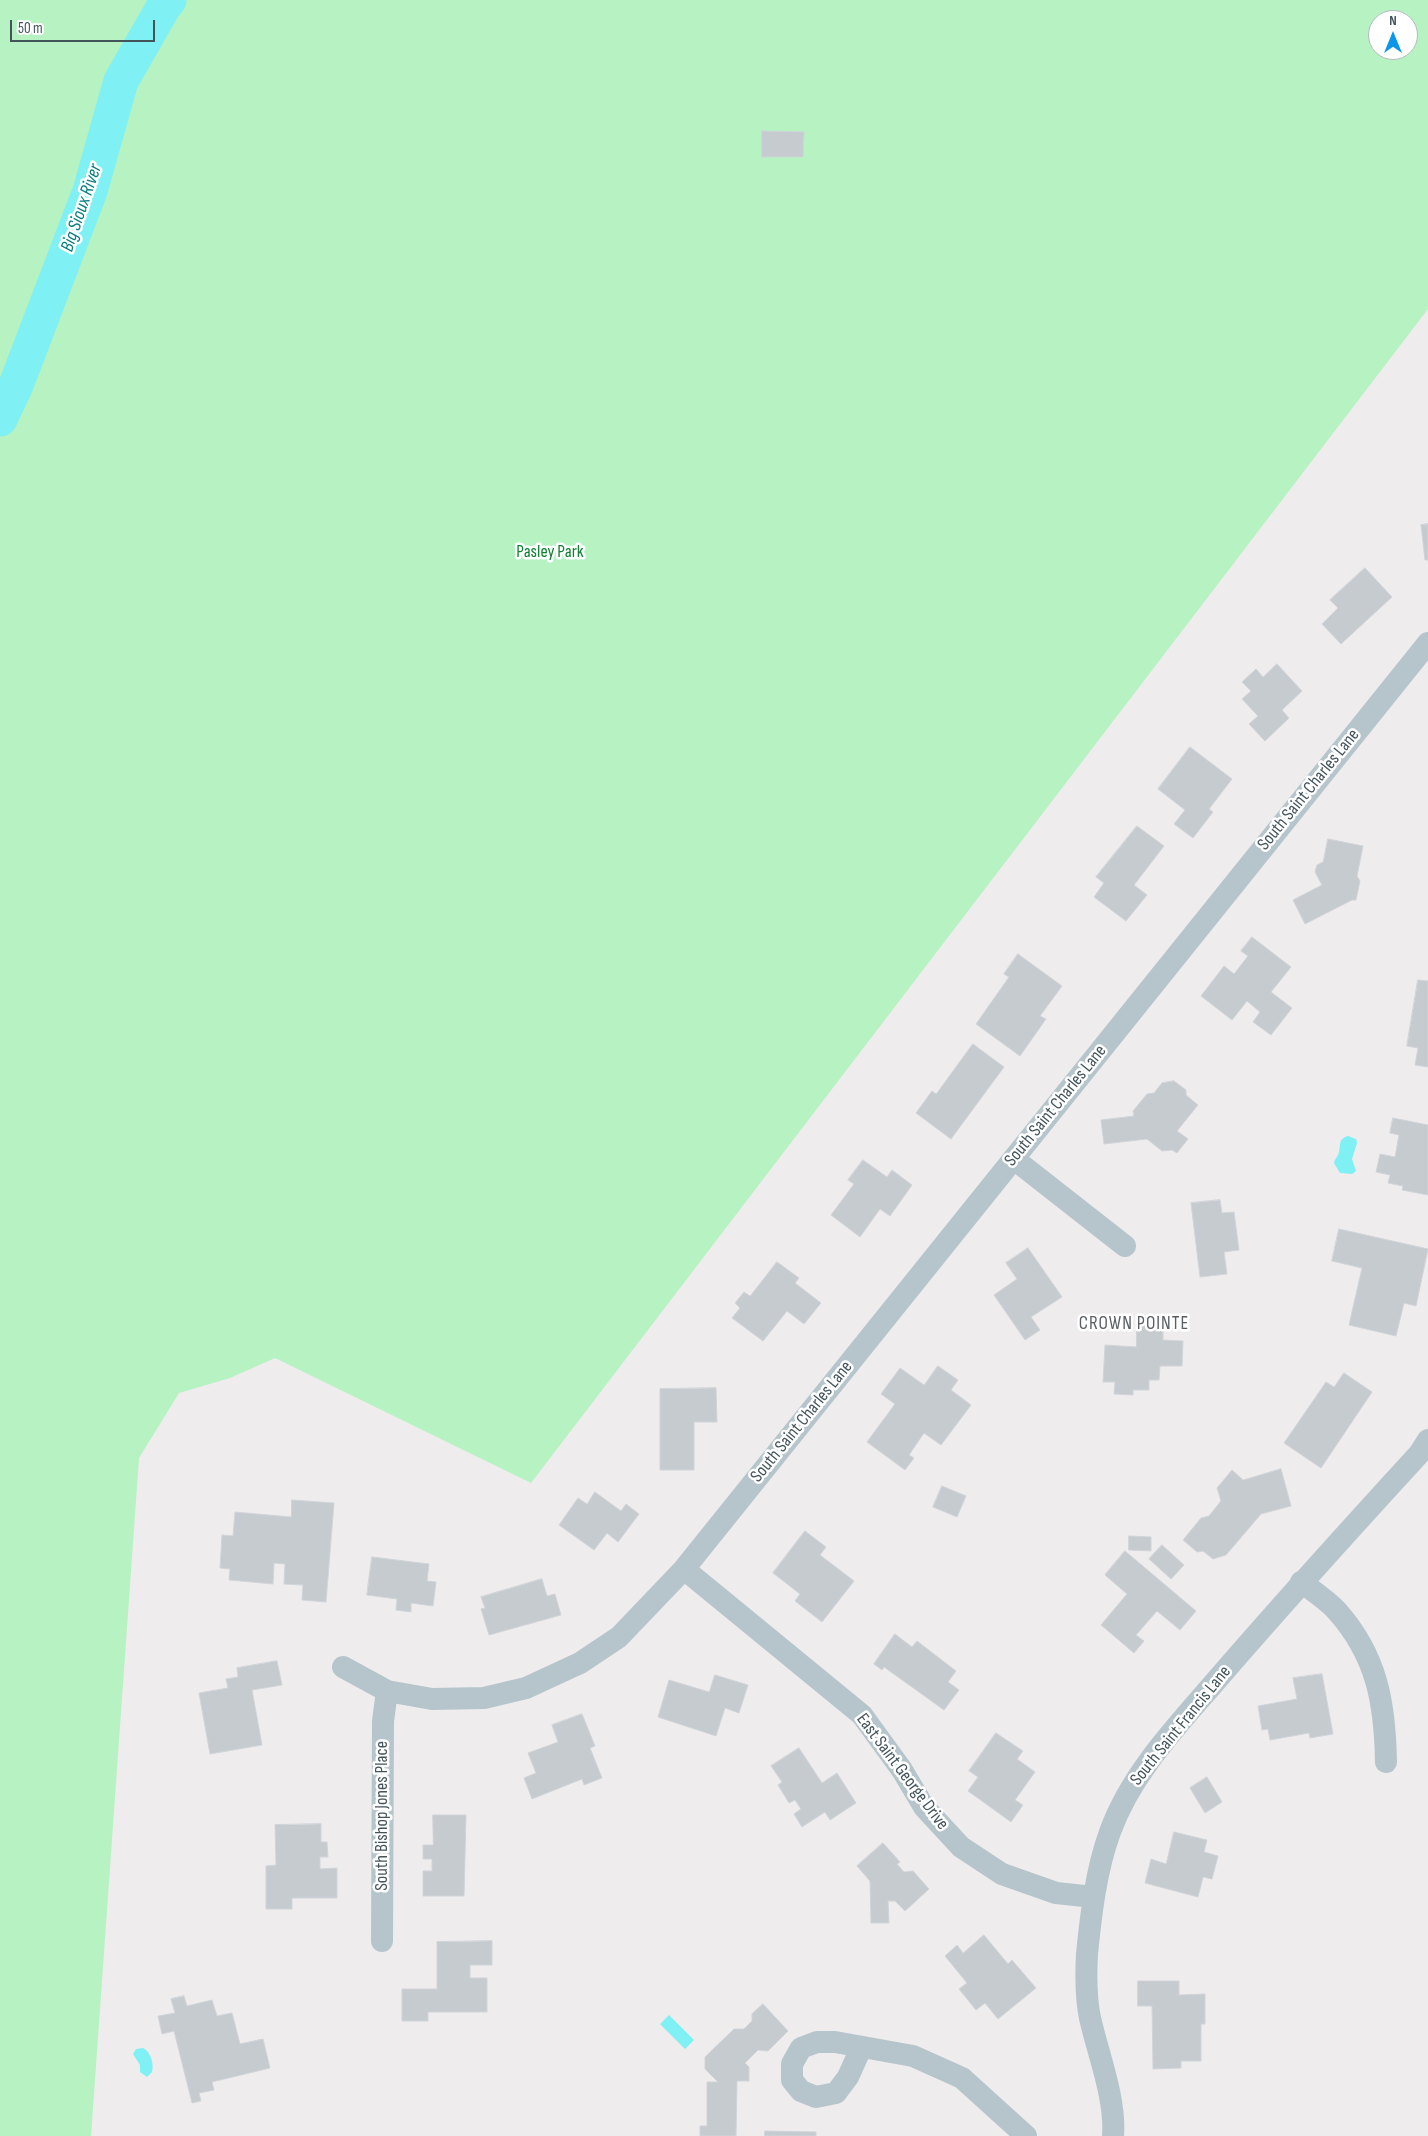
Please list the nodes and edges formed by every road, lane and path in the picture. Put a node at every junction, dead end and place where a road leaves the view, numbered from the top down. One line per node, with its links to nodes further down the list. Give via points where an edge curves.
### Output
1 (1428, 643): 2 (street, South Saint Charles Lane)
2 (1014, 1159): 3 (street); 5 (street, South Saint Charles Lane)
3 (1124, 1246)
4 (1428, 1440): 6 (street, South Saint Francis Lane, via 1419,1454)
5 (684, 1569): 8 (street, South Saint Charles Lane, via 619,1637 580,1663 526,1688 484,1698 432,1699); 10 (street, East Saint George Drive, via 862,1714 924,1807 961,1847 1002,1874 1056,1893)
6 (1301, 1582): 9 (street, via 1336,1610 1359,1638 1377,1679 1385,1722); 10 (street, South Saint Francis Lane, via 1165,1741 1134,1783 1110,1832)
7 (343, 1667): 8 (street, South Saint Charles Lane)
8 (387, 1691): 11 (street, South Bishop Jones Place, via 383,1721)
9 (1386, 1762)
10 (1094, 1897): 14 (street, South Saint Francis Lane, via 1087,1957 1089,2016 1104,2070)
11 (382, 1940)
12 (861, 2048): 13 (street, via 913,2056 951,2072 962,2078)
13 (1026, 2136)
14 (1113, 2136)

